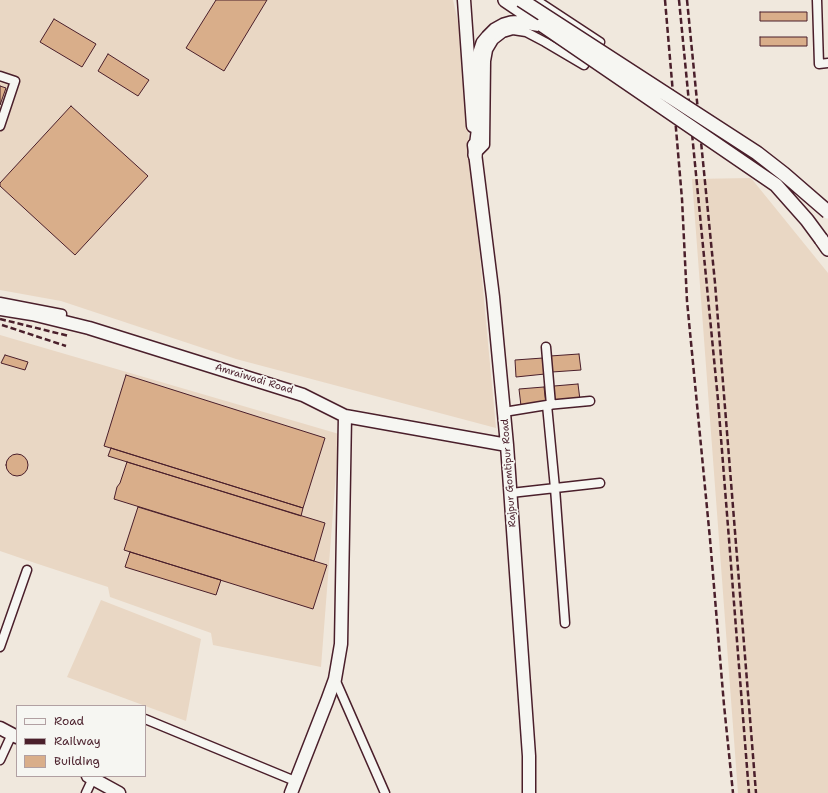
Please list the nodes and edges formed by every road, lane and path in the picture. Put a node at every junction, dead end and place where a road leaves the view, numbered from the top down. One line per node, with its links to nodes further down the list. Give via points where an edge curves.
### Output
1 (464, 0): 10 (main road, Rajpur Gomtipur Road)
2 (505, 0): 6 (main road)
3 (521, 0): 11 (main road, bridge, via 757,153)
4 (536, 0): 10 (street, via 600,42 584,65 526,32 513,30 503,33 494,40 488,50 486,61 485,145)
5 (817, 0): 7 (street, via 819,64)
6 (542, 25): 10 (main road, via 524,22 504,25 495,30 483,43 479,55 478,133); 12 (main road, bridge, via 776,185)
7 (828, 63)
8 (0, 76): 9 (street, via 15,81)
9 (0, 126)
10 (475, 155): 19 (main road, Rajpur Gomtipur Road, via 494,297)
11 (828, 212)
12 (824, 244)
13 (0, 302): 15 (street, via 62,314)
14 (0, 309): 15 (main road, Amraiwadi Road)
15 (61, 321): 20 (main road, Amraiwadi Road, via 302,395)
16 (546, 347): 18 (street)
17 (590, 401): 18 (street)
18 (549, 405): 19 (street); 23 (street)
19 (504, 412): 21 (main road, Rajpur Gomtipur Road)
20 (345, 416): 21 (main road, Amraiwadi Road); 28 (main road, via 341,644)
21 (507, 445): 24 (main road, Rajpur Gomtipur Road)
22 (600, 483): 23 (street)
23 (555, 488): 24 (street); 26 (street)
24 (511, 493): 39 (main road, Rajpur Gomtipur Road, via 529,756)
25 (27, 570): 27 (street)
26 (565, 623)
27 (0, 647)
28 (335, 679): 34 (main road); 38 (street)
29 (146, 719): 34 (street)
30 (0, 728): 31 (main road)
31 (14, 736): 32 (street)
32 (0, 760)
33 (91, 777): 35 (street); 36 (main road)
34 (295, 781): 37 (main road)
35 (86, 793)
36 (119, 793)
37 (291, 793)
38 (385, 793)
39 (529, 793)

